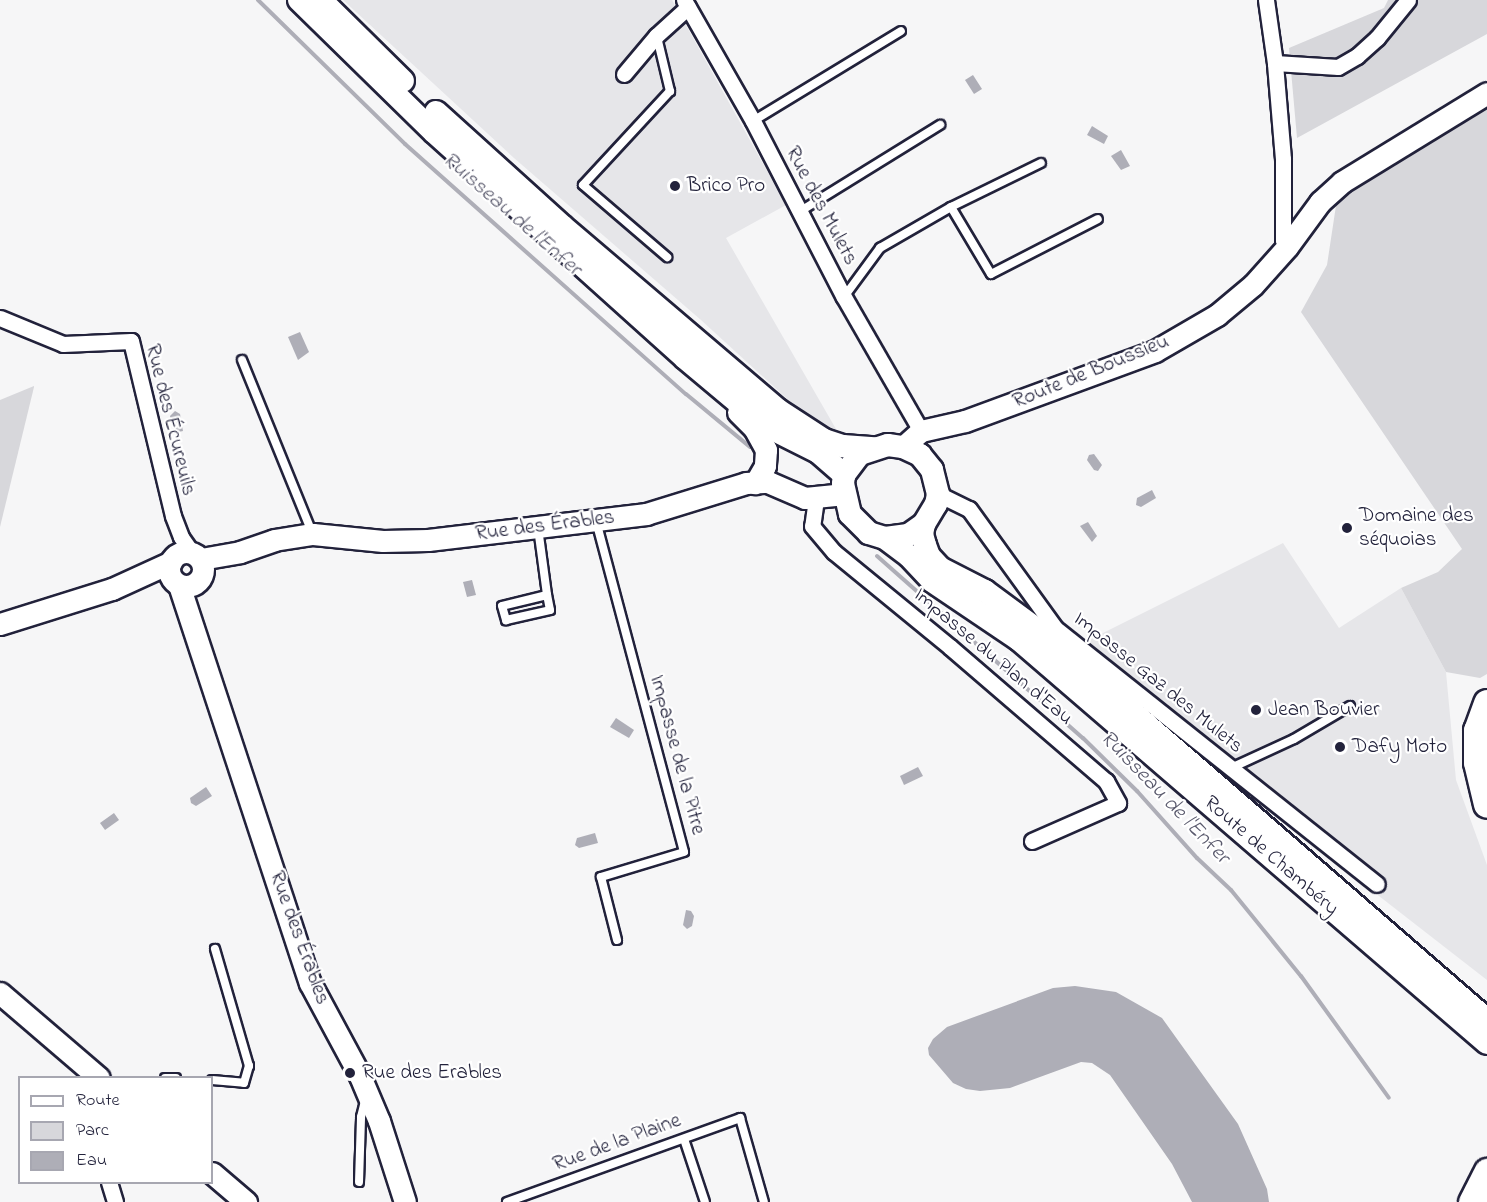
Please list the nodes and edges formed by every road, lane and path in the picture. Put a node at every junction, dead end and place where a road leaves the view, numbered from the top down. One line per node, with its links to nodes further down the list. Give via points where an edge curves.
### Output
1 (299, 0): 21 (main road, via 434,132)
2 (321, 0): 25 (main road, via 460,135 778,410 824,440)
3 (1266, 0): 8 (street)
4 (1408, 0): 8 (street, via 1377,38 1338,67)
5 (686, 4): 7 (street); 11 (street, Rue des Mulets)
6 (901, 31): 11 (lane)
7 (656, 36): 9 (street); 18 (lane, via 670,91 583,185)
8 (1275, 63): 17 (street, via 1283,240)
9 (624, 74)
10 (1487, 93): 17 (street, Route de Boussieu, via 1342,182 1320,202)
11 (753, 121): 15 (street, Rue des Mulets)
12 (940, 125): 15 (lane)
13 (1041, 163): 14 (lane)
14 (951, 207): 16 (lane, via 991,274); 19 (lane, via 880,248)
15 (799, 212): 19 (street, Rue des Mulets)
16 (1098, 219)
17 (1287, 247): 23 (street, Route de Boussieu, via 1253,285 1217,315 1155,351 965,420)
18 (667, 257)
19 (844, 297): 23 (street, Rue des Mulets)
20 (0, 318): 35 (street, Rue des Écureuils, via 63,344 131,341)
21 (685, 358): 26 (street, via 754,428 766,450 765,466); 27 (main road, via 766,426 818,452)
22 (242, 360): 33 (lane)
23 (921, 431): 24 (street, Route de Boussieu)
24 (903, 447): 25 (main road); 28 (main road, via 920,455 932,470)
25 (874, 448): 27 (main road, via 860,454)
26 (755, 483): 29 (street, Rue des Érables, via 768,482); 30 (street, Rue des Érables, via 657,511)
27 (844, 484): 29 (street, Rue des Érables); 34 (main road, via 850,514 859,526)
28 (938, 494): 31 (main road); 40 (street, Impasse Gaz des Mulets, via 969,509 1055,628)
29 (816, 499): 42 (street, Impasse du Plan d'Eau, via 812,526 834,552 1106,781 1118,803)
30 (596, 520): 32 (street, Rue des Érables); 44 (lane, Impasse de la Pitre, via 684,852 601,877)
31 (924, 524): 34 (main road, via 908,535); 47 (main road, Route de Chambéry, via 922,534 929,556 940,568 985,591 1035,628)
32 (538, 527): 33 (street, Rue des Érables, via 403,542); 36 (lane)
33 (313, 534): 35 (street, Rue des Érables, via 274,540)
34 (885, 538): 48 (main road, Route de Chambéry, via 932,581 1018,639)
35 (186, 570): 37 (street); 51 (street, Rue des Érables, via 196,633 310,983)
36 (547, 595): 36 (lane, via 502,606 506,620 550,610)
37 (0, 624)
38 (1487, 703): 41 (highway, via 1477,730 1476,762)
39 (1350, 706): 40 (lane, via 1294,739)
40 (1231, 768): 43 (street, Impasse Gaz des Mulets)
41 (1487, 804)
42 (1032, 841)
43 (1377, 884)
44 (617, 940)
45 (215, 949): 50 (lane, via 249,1066 244,1083)
46 (0, 993): 49 (street)
47 (1487, 1020)
48 (1487, 1043)
49 (98, 1076)
50 (213, 1080)
51 (367, 1094): 55 (lane, via 361,1117); 59 (street, Rue des Érables)
52 (684, 1138): 60 (lane, Rue de la Plaine); 61 (lane); 62 (lane, Rue de la Plaine, via 740,1118)
53 (1487, 1172): 63 (highway)
54 (213, 1174): 58 (street)
55 (359, 1182)
56 (110, 1184): 57 (street)
57 (115, 1202)
58 (246, 1202)
59 (405, 1202)
60 (507, 1202)
61 (705, 1202)
62 (764, 1202)
63 (1472, 1202)

